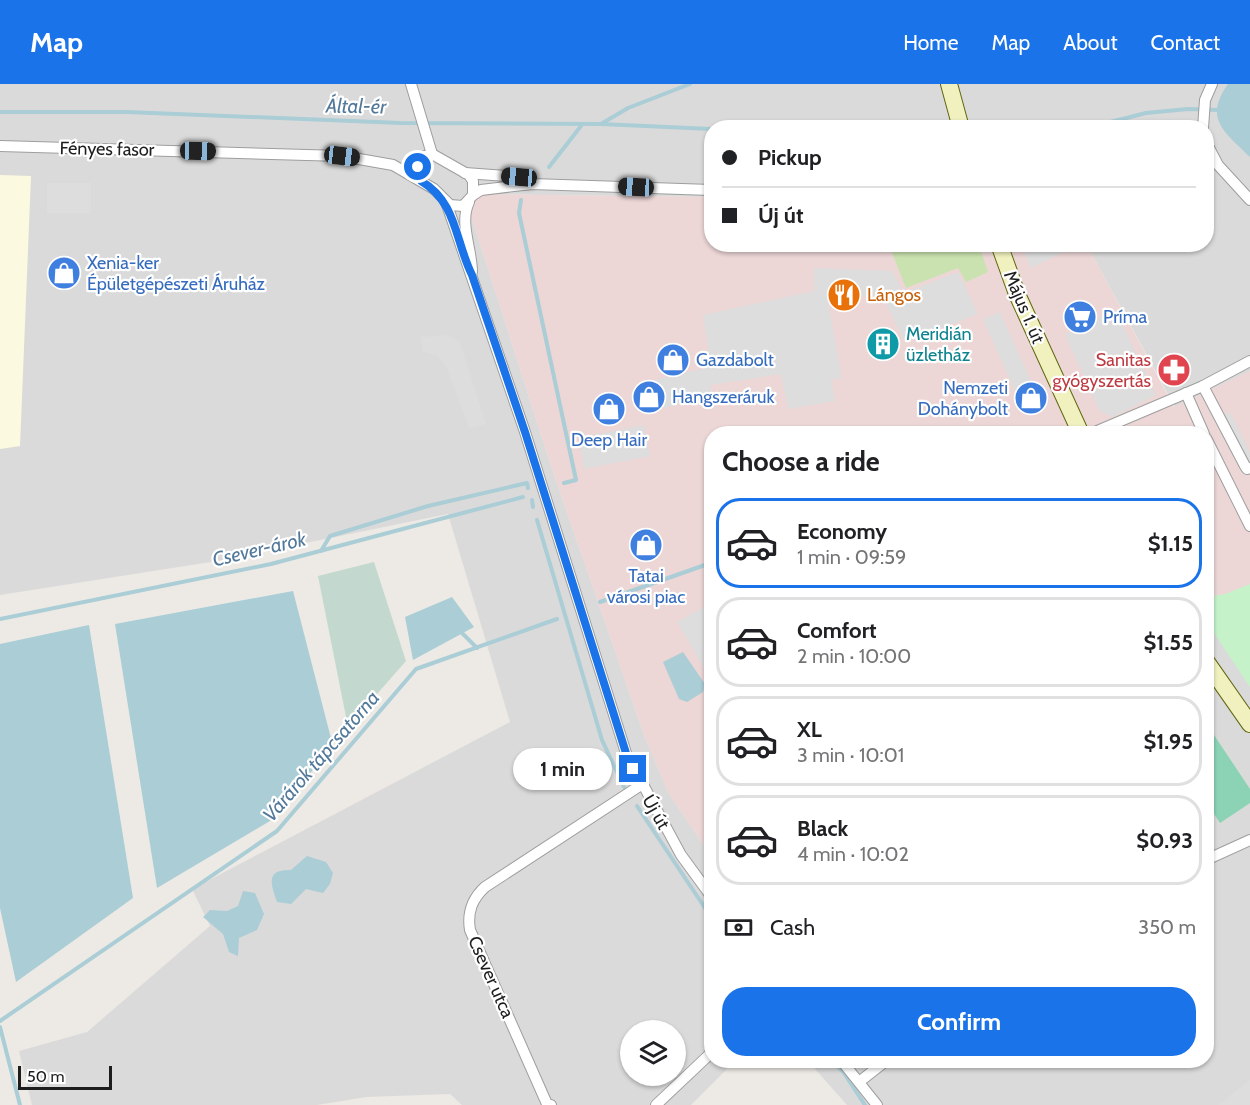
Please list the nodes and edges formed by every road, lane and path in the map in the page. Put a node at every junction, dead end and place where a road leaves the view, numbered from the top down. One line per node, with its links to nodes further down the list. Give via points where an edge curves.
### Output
1 (411, 84): 7 (street)
2 (950, 84): 4 (main road)
3 (1212, 84): 5 (street)
4 (959, 120)
5 (1203, 120)
6 (0, 146): 10 (street, Fényes fasor, via 292,153 368,159)
7 (432, 154): 9 (street); 11 (street)
8 (1214, 157): 16 (street)
9 (420, 161): 10 (street, Fényes fasor); 12 (street, via 417,173)
10 (393, 165): 12 (street, Fényes fasor)
11 (464, 172): 13 (street, via 519,177); 15 (street, via 473,181)
12 (421, 181): 17 (street, Fényes fasor)
13 (532, 184): 14 (street); 15 (street, via 482,190)
14 (704, 190)
15 (472, 198): 17 (street, via 459,206); 19 (street, Új út, via 464,220)
16 (1250, 201)
17 (446, 202): 19 (street, Új út)
18 (1002, 252): 23 (main road, Május 1. út)
19 (472, 275): 31 (street, Új út, via 626,753)
20 (1250, 361): 21 (street)
21 (1203, 386): 22 (street); 27 (street, via 1245,466)
22 (1185, 393): 24 (street); 25 (street)
23 (1077, 426)
24 (1109, 426)
25 (1200, 426)
26 (1214, 454): 28 (street)
27 (1250, 468)
28 (1250, 526)
29 (1214, 672): 30 (main road)
30 (1250, 724)
31 (641, 785): 34 (street, Új út); 39 (street, Csever utca, via 485,887 470,908 470,930)
32 (1250, 840): 33 (street)
33 (1214, 856)
34 (704, 886)
35 (704, 1060): 40 (street)
36 (848, 1068): 38 (street)
37 (877, 1068): 38 (street)
38 (859, 1082): 41 (street)
39 (551, 1105)
40 (656, 1105)
41 (877, 1105)

